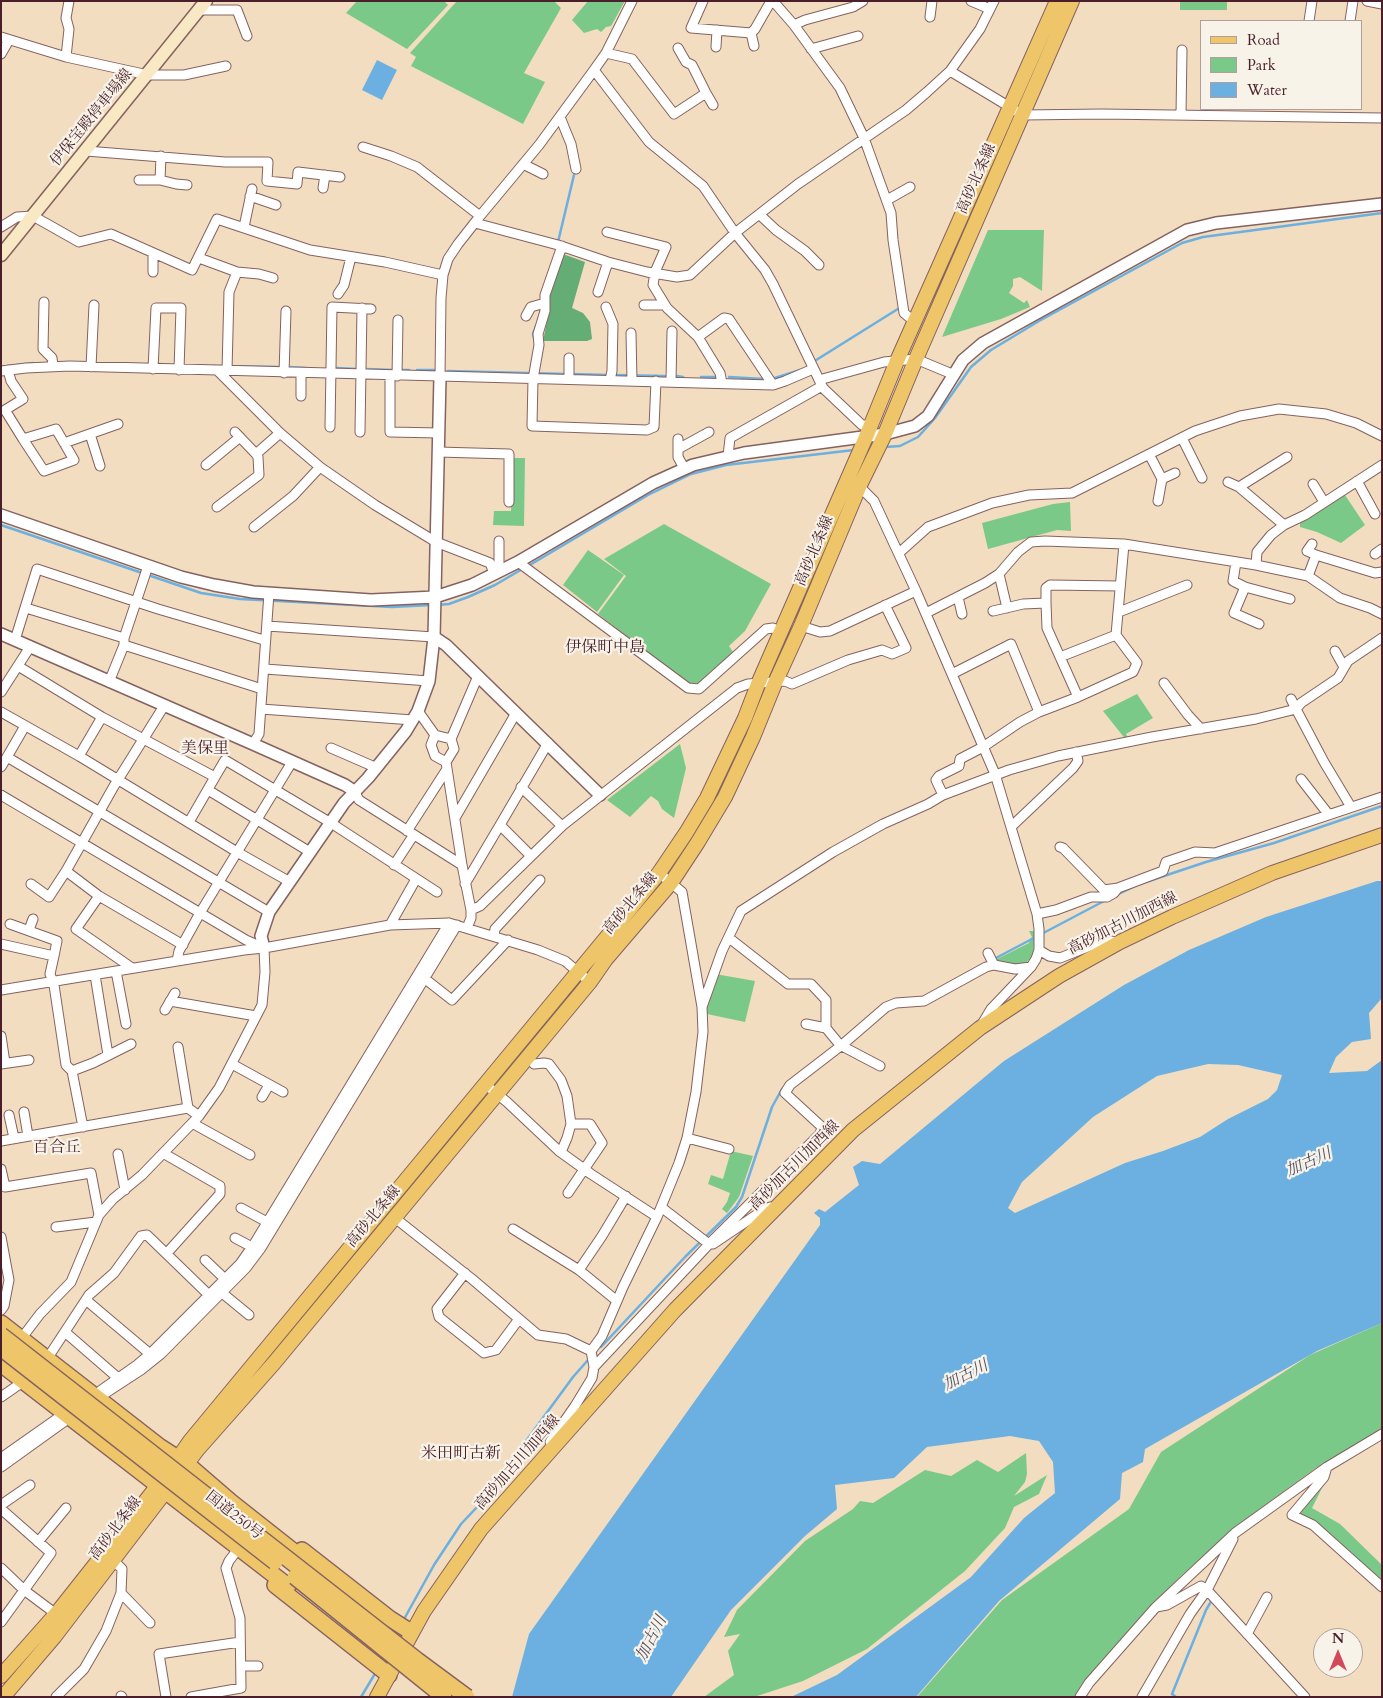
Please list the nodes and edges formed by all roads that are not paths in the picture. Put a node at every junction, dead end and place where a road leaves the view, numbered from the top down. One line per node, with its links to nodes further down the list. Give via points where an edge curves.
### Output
1 (58, 1): 13 (street)
2 (632, 1): 31 (street)
3 (703, 1): 21 (street, via 691,28)
4 (772, 1): 20 (street); 22 (street)
5 (863, 1): 20 (street)
6 (932, 1): 17 (street)
7 (971, 1): 15 (street)
8 (1057, 1): 40 (main road, 高砂北条線)
9 (1072, 1): 42 (main road, 高砂北条線)
10 (1312, 1): 18 (street)
11 (1353, 1): 19 (street)
12 (1367, 1): 14 (street)
13 (68, 3): 33 (street)
14 (1382, 4)
15 (992, 5): 36 (street)
16 (202, 6): 23 (street, via 237,10); 37 (main road, 伊保宝殿停車場線)
17 (930, 17)
18 (1309, 20)
19 (1350, 20)
20 (794, 25): 29 (street)
21 (717, 30): 22 (street); 27 (street)
22 (751, 33): 26 (street)
23 (247, 36)
24 (858, 36): 29 (street)
25 (5, 39): 32 (street); 33 (street)
26 (754, 46)
27 (716, 47)
28 (678, 48): 38 (street, via 686,62 692,65)
29 (811, 50): 46 (street, via 840,88)
30 (1182, 50): 43 (street)
31 (606, 52): 35 (street); 38 (street, via 632,59 674,114)
32 (1, 54)
33 (66, 57): 37 (street)
34 (226, 66): 37 (street, via 168,77)
35 (594, 70): 44 (street); 69 (street, via 649,142 703,186)
36 (950, 71): 40 (street); 46 (street, via 906,110)
37 (148, 75): 48 (main road, 伊保宝殿停車場線)
38 (706, 93): 39 (street)
39 (713, 105)
40 (1010, 108): 42 (street); 93 (main road, 高砂北条線)
41 (1312, 113): 43 (street); 45 (street)
42 (1022, 115): 43 (street); 98 (main road, 高砂北条線)
43 (1181, 115)
44 (560, 117): 50 (street); 51 (street, via 572,144)
45 (1382, 118)
46 (864, 138): 60 (street); 63 (street)
47 (363, 147): 65 (street, via 417,167)
48 (86, 150): 49 (street); 64 (main road, 伊保宝殿停車場線)
49 (161, 156): 53 (street, via 225,167 268,162 267,181 297,184 298,172); 56 (street)
50 (523, 164): 52 (street); 65 (street)
51 (576, 169)
52 (543, 174)
53 (324, 175): 54 (street); 58 (street)
54 (340, 177)
55 (139, 180): 56 (street)
56 (160, 180): 57 (street)
57 (187, 185)
58 (323, 188)
59 (910, 188): 60 (street)
60 (887, 200): 93 (street, via 904,313)
61 (1382, 204): 111 (street, via 1216,223 1187,230 983,343)
62 (276, 206): 67 (street, via 251,193)
63 (760, 215): 69 (street); 76 (street)
64 (33, 216): 66 (street, via 17,217); 71 (street, via 79,242 110,234); 72 (main road, 伊保宝殿停車場線)
65 (477, 219): 70 (street); 80 (street, via 448,259)
66 (1, 227)
67 (244, 227): 73 (street, via 310,250); 74 (street, via 217,219)
68 (607, 232): 79 (street, via 666,246)
69 (735, 233): 79 (street, via 690,275 677,277); 105 (street, via 773,284)
70 (562, 246): 75 (street); 85 (street)
71 (153, 253): 74 (street, via 192,270); 77 (street)
72 (1, 255)
73 (351, 257): 80 (street); 83 (street, via 344,286)
74 (198, 258): 78 (street)
75 (608, 262): 79 (street); 82 (street)
76 (819, 265)
77 (153, 272)
78 (238, 272): 81 (street); 106 (street, via 229,292)
79 (654, 272): 87 (street, via 653,285)
80 (444, 275): 114 (street)
81 (274, 278)
82 (598, 292)
83 (338, 294)
84 (44, 302): 101 (street, via 43,349 52,358)
85 (545, 303): 91 (street, via 531,308); 117 (street)
86 (644, 305): 87 (street)
87 (665, 305): 96 (street)
88 (606, 307): 113 (street, via 613,324)
89 (96, 309): 100 (street)
90 (286, 310): 107 (street)
91 (526, 316)
92 (398, 320): 108 (street)
93 (915, 322): 99 (main road, 高砂北条線)
94 (672, 331): 116 (street)
95 (631, 333): 115 (street)
96 (698, 337): 119 (street); 121 (street, via 724,318 729,319)
97 (570, 358): 118 (street)
98 (916, 360): 99 (street); 111 (street); 134 (main road, 高砂北条線)
99 (897, 361): 122 (street, via 884,362); 128 (main road, 高砂北条線)
100 (91, 363): 101 (street); 102 (street)
101 (53, 366): 103 (street)
102 (153, 369): 104 (street); 104 (street, via 156,308 181,308)
103 (5, 370): 137 (street, via 24,399 5,410)
104 (179, 370): 106 (street)
105 (813, 370): 121 (street, via 785,382); 122 (street)
106 (223, 371): 107 (street); 131 (street)
107 (284, 372): 109 (street)
108 (395, 372): 112 (street); 114 (street); 132 (street, via 390,432)
109 (301, 373): 110 (street); 123 (street)
110 (331, 374): 112 (street); 112 (street, via 332,307 367,308); 125 (street)
111 (952, 374): 134 (street, via 928,416 909,429)
112 (362, 375): 129 (street, via 364,416)
113 (611, 376): 115 (street); 118 (street)
114 (440, 377): 117 (street); 132 (street)
115 (632, 377): 120 (street)
116 (671, 378): 119 (street); 120 (street)
117 (533, 379): 118 (street); 120 (street, via 532,426 647,430 654,427)
118 (569, 379)
119 (721, 379): 121 (street)
120 (656, 381)
121 (770, 381)
122 (820, 383): 128 (street); 144 (street, via 730,438)
123 (301, 396)
124 (320, 414): 125 (street)
125 (331, 414): 127 (street)
126 (118, 424): 133 (street)
127 (330, 427)
128 (869, 431): 134 (street); 144 (street); 158 (main road, 高砂北条線)
129 (360, 432)
130 (709, 432): 140 (street)
131 (280, 433): 142 (street); 149 (street)
132 (439, 433): 141 (street)
133 (90, 434): 139 (street); 148 (street)
134 (885, 434): 158 (main road, 高砂北条線)
135 (1382, 436): 136 (street, via 1356,423 1326,414 1279,409 1220,422)
136 (1182, 438): 143 (street); 153 (street)
137 (23, 439): 139 (street, via 56,429); 139 (street, via 44,471 74,460)
138 (678, 439): 140 (street)
139 (64, 443)
140 (678, 449): 150 (street)
141 (438, 452): 163 (street, via 509,454); 172 (street)
142 (256, 454): 146 (street, via 237,435); 152 (street)
143 (1149, 454): 154 (street); 175 (street, via 1072,493 1029,495 992,503 928,527)
144 (728, 456): 150 (street)
145 (1287, 457): 160 (street, via 1274,461)
146 (209, 459)
147 (1382, 465): 155 (street)
148 (100, 466)
149 (320, 468): 165 (street); 172 (street)
150 (684, 468): 177 (street)
151 (1175, 473): 154 (street)
152 (259, 475): 156 (street); 162 (street)
153 (1202, 478)
154 (1162, 479): 161 (street)
155 (1357, 481): 164 (street); 166 (street)
156 (266, 482)
157 (1228, 482): 160 (street)
158 (854, 483): 175 (street, via 874,501); 205 (main road, 高砂北条線); 206 (main road, 高砂北条線)
159 (1313, 484): 164 (street)
160 (1239, 487): 169 (street)
161 (1158, 501)
162 (219, 502)
163 (509, 502)
164 (1324, 502): 169 (street)
165 (271, 514): 168 (street); 170 (street)
166 (1375, 514)
167 (1, 516): 180 (street)
168 (277, 522)
169 (1284, 525): 179 (street, via 1257,552)
170 (254, 527)
171 (499, 541): 181 (street)
172 (436, 542): 181 (street, via 490,563); 190 (street)
173 (1124, 544): 178 (street); 183 (street, via 1032,542 1018,552); 186 (street)
174 (1312, 544): 176 (street, via 1307,551)
175 (899, 553): 188 (street)
176 (1316, 555): 182 (street, via 1354,570); 184 (street)
177 (518, 562): 181 (street); 206 (street, via 688,688 698,688 766,629)
178 (1236, 562): 179 (street); 187 (street, via 1232,582)
179 (1256, 565): 184 (street)
180 (148, 566): 189 (street, via 214,585); 193 (street)
181 (497, 572): 190 (street, via 472,585)
182 (1382, 572)
183 (999, 574): 191 (street); 197 (street)
184 (1308, 576): 202 (street, via 1340,598)
185 (1187, 585): 199 (street)
186 (1120, 586): 194 (street, via 1050,585 1046,588); 199 (street)
187 (1245, 587): 192 (street); 203 (street, via 1234,613)
188 (916, 590): 195 (street); 200 (street)
189 (268, 593): 190 (street, via 371,600); 204 (street)
190 (434, 597): 209 (street)
191 (958, 597): 200 (street); 201 (street)
192 (1290, 599)
193 (137, 602): 196 (street, via 37,569); 211 (street); 212 (street)
194 (1046, 603): 197 (street); 215 (street, via 1047,628)
195 (886, 605): 205 (street, via 830,631 820,632); 223 (street, via 906,648 892,654 882,650 848,660 792,684 785,681)
196 (26, 608): 208 (street); 212 (street)
197 (1007, 608): 198 (street)
198 (993, 612)
199 (1119, 612): 207 (street)
200 (926, 613): 219 (street)
201 (962, 614)
202 (1382, 614)
203 (1259, 624)
204 (267, 626): 209 (street); 211 (street)
205 (801, 626): 223 (main road, 高砂北条線)
206 (781, 632): 225 (main road, 高砂北条線)
207 (1116, 635): 215 (street); 228 (street, via 1137,663 1133,672)
208 (5, 637): 213 (street)
209 (434, 637): 220 (street); 221 (street)
210 (1382, 638): 217 (street)
211 (264, 640): 218 (street)
212 (124, 641): 222 (street); 226 (street)
213 (30, 647): 216 (street); 222 (street)
214 (1335, 651): 217 (street)
215 (1060, 657): 228 (street)
216 (18, 666): 227 (street); 237 (street)
217 (1344, 667): 232 (street, via 1338,678)
218 (265, 669): 221 (street); 226 (street)
219 (952, 674): 234 (street, via 1011,644); 245 (street)
220 (478, 676): 235 (street); 241 (street)
221 (429, 681): 236 (street)
222 (109, 682): 230 (street)
223 (775, 683): 225 (street); 291 (main road, 高砂北条線, via 724,797)
224 (1164, 683): 239 (street)
225 (758, 684): 263 (street, via 737,688); 286 (main road, 高砂北条線, via 706,798)
226 (262, 689): 231 (street)
227 (1, 692)
228 (1078, 698): 234 (street)
229 (1291, 699): 232 (street)
230 (164, 706): 242 (street); 244 (street)
231 (261, 709): 236 (street); 244 (street, via 259,734)
232 (1296, 709): 239 (street, via 1256,720); 266 (street)
233 (1, 712): 238 (street)
234 (1039, 712): 245 (street)
235 (516, 713): 243 (street); 269 (street)
236 (416, 715): 240 (street); 253 (street)
237 (102, 717): 242 (street); 248 (street)
238 (25, 726): 248 (street); 249 (street)
239 (1201, 729): 247 (street)
240 (435, 735): 241 (street); 251 (street, via 431,745 435,756)
241 (451, 739): 251 (street, via 454,749)
242 (144, 740): 255 (street); 257 (street)
243 (548, 743): 258 (street); 263 (street)
244 (253, 744): 250 (street)
245 (984, 747): 254 (street); 264 (street, via 939,776 936,780)
246 (331, 748): 253 (street, via 338,756)
247 (1076, 752): 254 (street); 275 (street, via 1078,761 1073,768)
248 (79, 756): 257 (street)
249 (7, 757): 252 (street); 267 (street)
250 (292, 762): 259 (street); 261 (street)
251 (446, 765): 269 (street); 276 (street)
252 (1, 767)
253 (377, 768): 261 (street)
254 (995, 774): 264 (street); 275 (street)
255 (215, 777): 259 (street, via 226,760); 260 (street)
256 (1301, 779): 268 (street)
257 (118, 780): 267 (street); 271 (street)
258 (522, 787): 273 (street); 274 (street)
259 (276, 789): 270 (street); 272 (street)
260 (208, 790): 270 (street); 271 (street)
261 (354, 791): 272 (street); 276 (street, via 359,800)
262 (1, 795): 278 (street)
263 (600, 795): 274 (street)
264 (943, 795): 310 (street, via 866,833 741,911)
265 (1382, 797): 266 (street)
266 (1352, 807): 268 (street)
267 (99, 812): 278 (street); 289 (street)
268 (1330, 815): 294 (street, via 1215,853 1195,852 1166,862 1162,871)
269 (455, 818): 284 (street)
270 (256, 820): 280 (street); 281 (street)
271 (189, 822): 280 (street)
272 (331, 823): 281 (street); 283 (street)
273 (500, 825): 282 (street); 293 (street)
274 (562, 826): 282 (street)
275 (1012, 826): 302 (street)
276 (410, 833): 283 (street); 284 (street)
277 (1382, 835): 312 (main road, 高砂加古川加西線, via 1272,873)
278 (81, 843): 285 (street); 301 (street)
279 (1060, 847): 295 (street)
280 (238, 852): 289 (street); 290 (street)
281 (310, 852): 290 (street)
282 (531, 856): 299 (street, via 480,906)
283 (394, 865): 287 (street)
284 (462, 865): 293 (street)
285 (66, 870): 292 (street, via 49,897); 297 (street)
286 (659, 873): 291 (street); 322 (main road, 高砂北条線)
287 (416, 879): 296 (street); 306 (street)
288 (540, 880): 309 (street, via 496,929)
289 (219, 882): 300 (street); 301 (street)
290 (290, 882): 300 (street)
291 (670, 883): 326 (main road, 高砂北条線); 331 (street, via 682,892)
292 (32, 884)
293 (465, 884): 299 (street)
294 (1118, 888): 295 (street); 298 (street, via 1107,897)
295 (1104, 890): 298 (street)
296 (437, 892)
297 (99, 896): 314 (street); 320 (street, via 76,929)
298 (1091, 897): 302 (street)
299 (470, 910): 307 (street)
300 (269, 912): 315 (street, via 261,936)
301 (200, 913): 314 (street); 315 (street)
302 (1037, 914): 316 (street)
303 (33, 919): 308 (street)
304 (10, 924): 308 (street)
305 (453, 924): 306 (street); 307 (street); 324 (street); 330 (street)
306 (390, 925): 315 (street)
307 (467, 928): 309 (street)
308 (29, 930): 317 (street, via 57,941)
309 (494, 936): 311 (street)
310 (728, 939): 331 (street); 336 (street, via 788,984 811,984 826,1000)
311 (508, 940): 322 (street, via 565,961); 324 (street, via 452,1000)
312 (1120, 942): 316 (street, via 1095,944 1060,958); 337 (main road, 高砂加古川加西線, via 1059,976)
313 (1, 944): 317 (street)
314 (183, 945): 318 (street)
315 (264, 948): 318 (street); 333 (street, via 265,986 262,1005)
316 (1039, 950): 319 (street)
317 (54, 956): 325 (street, via 50,974)
318 (176, 961): 320 (street)
319 (1031, 967): 337 (street, via 991,1009); 340 (street, via 1015,969 991,959 986,967 924,1001 886,1007)
320 (132, 968): 321 (street)
321 (116, 971): 323 (street); 334 (street)
322 (578, 972): 326 (street); 351 (main road, 高砂北条線)
323 (95, 975): 325 (street); 342 (street)
324 (424, 978): 330 (street)
325 (52, 982): 327 (street); 348 (street, via 66,1065)
326 (590, 982): 351 (main road, 高砂北条線)
327 (1, 990)
328 (175, 992): 329 (street)
329 (170, 1001): 332 (street); 333 (street)
330 (404, 1004): 349 (street)
331 (702, 1007): 362 (street, via 700,1070)
332 (165, 1010)
333 (256, 1016): 345 (street)
334 (126, 1024)
335 (806, 1024): 336 (street)
336 (826, 1028): 340 (street)
337 (980, 1028): 377 (main road, 高砂加古川加西線, via 853,1130)
338 (1, 1036): 344 (street)
339 (131, 1044): 342 (street)
340 (839, 1044): 347 (street); 387 (street, via 784,1093 822,1127 820,1134)
341 (178, 1047): 354 (street)
342 (108, 1055): 348 (street)
343 (29, 1060): 344 (street)
344 (3, 1064)
345 (232, 1064): 350 (street); 357 (street, via 220,1088)
346 (534, 1064): 358 (street, via 547,1064 555,1070 567,1096)
347 (880, 1066)
348 (72, 1071): 359 (street)
349 (363, 1072): 381 (street); 394 (street, via 261,1248)
350 (269, 1084): 352 (street); 353 (street)
351 (491, 1089): 365 (street); 379 (main road, 高砂北条線); 419 (main road, 高砂北条線, via 202,1426)
352 (282, 1092)
353 (262, 1097)
354 (188, 1108): 357 (street); 359 (street)
355 (24, 1112): 360 (street)
356 (10, 1116): 361 (street)
357 (196, 1120): 366 (street); 368 (street)
358 (571, 1124): 365 (street); 370 (street, via 590,1124 602,1143)
359 (83, 1127): 360 (street)
360 (28, 1136): 361 (street)
361 (14, 1138): 363 (street)
362 (687, 1138): 364 (street); 375 (street)
363 (1, 1141)
364 (729, 1149)
365 (561, 1152): 370 (street)
366 (163, 1153): 372 (street); 389 (street, via 220,1186 220,1194)
367 (118, 1154): 372 (street)
368 (250, 1155)
369 (1, 1169): 371 (street)
370 (584, 1169): 373 (street); 374 (street)
371 (3, 1187): 380 (street, via 91,1173)
372 (124, 1190): 380 (street)
373 (568, 1193)
374 (626, 1196): 378 (street); 391 (street)
375 (661, 1207): 378 (street); 387 (street)
376 (241, 1208): 381 (street)
377 (775, 1208): 387 (street, via 762,1211 719,1241); 422 (main road, 高砂加古川加西線, via 675,1310)
378 (657, 1217): 397 (street)
379 (395, 1218): 392 (street); 419 (main road, 高砂北条線)
380 (97, 1219): 382 (street); 404 (street, via 71,1282)
381 (267, 1222): 388 (street)
382 (56, 1227)
383 (513, 1229): 391 (street)
384 (235, 1238): 388 (street)
385 (2, 1240): 386 (street); 398 (street, via 10,1280)
386 (13, 1242)
387 (709, 1244): 410 (street)
388 (252, 1247): 393 (street)
389 (167, 1254): 395 (street); 396 (street, via 147,1235 141,1236 114,1273)
390 (205, 1260): 393 (street)
391 (579, 1270): 397 (street)
392 (464, 1273): 400 (street); 400 (street, via 437,1309 439,1317 484,1353 496,1350)
393 (224, 1278): 395 (street)
394 (221, 1292): 395 (street); 399 (street)
395 (211, 1297): 407 (street); 414 (street, via 161,1354)
396 (86, 1300): 402 (street); 407 (street)
397 (617, 1301): 406 (street)
398 (1, 1310)
399 (249, 1315)
400 (519, 1319): 406 (street, via 538,1335 566,1339)
401 (1, 1323): 404 (highway)
402 (65, 1332): 408 (street); 411 (street)
403 (1, 1335): 457 (highway, 国道250号, bridge)
404 (21, 1339): 408 (highway)
405 (1, 1348): 456 (highway, 国道250号, bridge)
406 (592, 1352): 410 (street)
407 (150, 1354): 411 (street)
408 (47, 1359): 414 (highway)
409 (1, 1364): 412 (highway)
410 (594, 1367): 422 (street, via 592,1378 575,1406)
411 (118, 1378): 414 (street)
412 (24, 1381): 413 (street); 415 (highway)
413 (1, 1397)
414 (96, 1397): 415 (street); 419 (highway)
415 (67, 1415): 418 (street); 420 (street); 424 (highway)
416 (1382, 1434): 417 (street)
417 (1377, 1439): 421 (street)
418 (1, 1458)
419 (188, 1465): 424 (main road, 高砂北条線); 443 (highway); 457 (highway, bridge, via 406,1640)
420 (1, 1467)
421 (1327, 1467): 429 (street); 434 (street, via 1324,1477 1292,1515 1313,1525)
422 (524, 1480): 443 (main road, 高砂加古川加西線, via 475,1537)
423 (30, 1485): 426 (street)
424 (162, 1488): 425 (highway); 432 (main road, 高砂北条線); 440 (main road, 高砂北条線)
425 (178, 1500): 431 (highway, via 202,1527); 456 (highway, bridge, via 370,1648)
426 (1, 1505)
427 (66, 1508): 430 (street)
428 (1, 1509): 430 (street)
429 (1235, 1534): 436 (street); 439 (street)
430 (38, 1542): 435 (street, via 51,1553)
431 (235, 1553): 445 (street, via 226,1568 240,1618); 448 (highway)
432 (113, 1560): 437 (street, via 122,1569); 451 (main road, 高砂北条線)
433 (1, 1568): 435 (street)
434 (1382, 1587)
435 (24, 1590): 440 (street); 441 (street)
436 (1206, 1590): 439 (street, via 1201,1586); 444 (street); 459 (street)
437 (121, 1593): 442 (street); 452 (street, via 106,1632 84,1669)
438 (1267, 1597): 444 (street)
439 (1156, 1607): 458 (street)
440 (56, 1614): 449 (main road, 高砂北条線)
441 (1, 1622)
442 (150, 1623)
443 (411, 1632): 448 (main road, 高砂加古川加西線)
444 (1247, 1634): 460 (street)
445 (240, 1642): 446 (street); 453 (street, via 159,1654)
446 (241, 1666): 447 (street); 450 (street, via 241,1688)
447 (258, 1666)
448 (389, 1675): 455 (main road, 高砂加古川加西線)
449 (1, 1676)
450 (220, 1694): 454 (street)
451 (3, 1697)
452 (56, 1697)
453 (166, 1697)
454 (191, 1697)
455 (377, 1697)
456 (442, 1697)
457 (468, 1697)
458 (1080, 1697)
459 (1142, 1697)
460 (1305, 1697)

